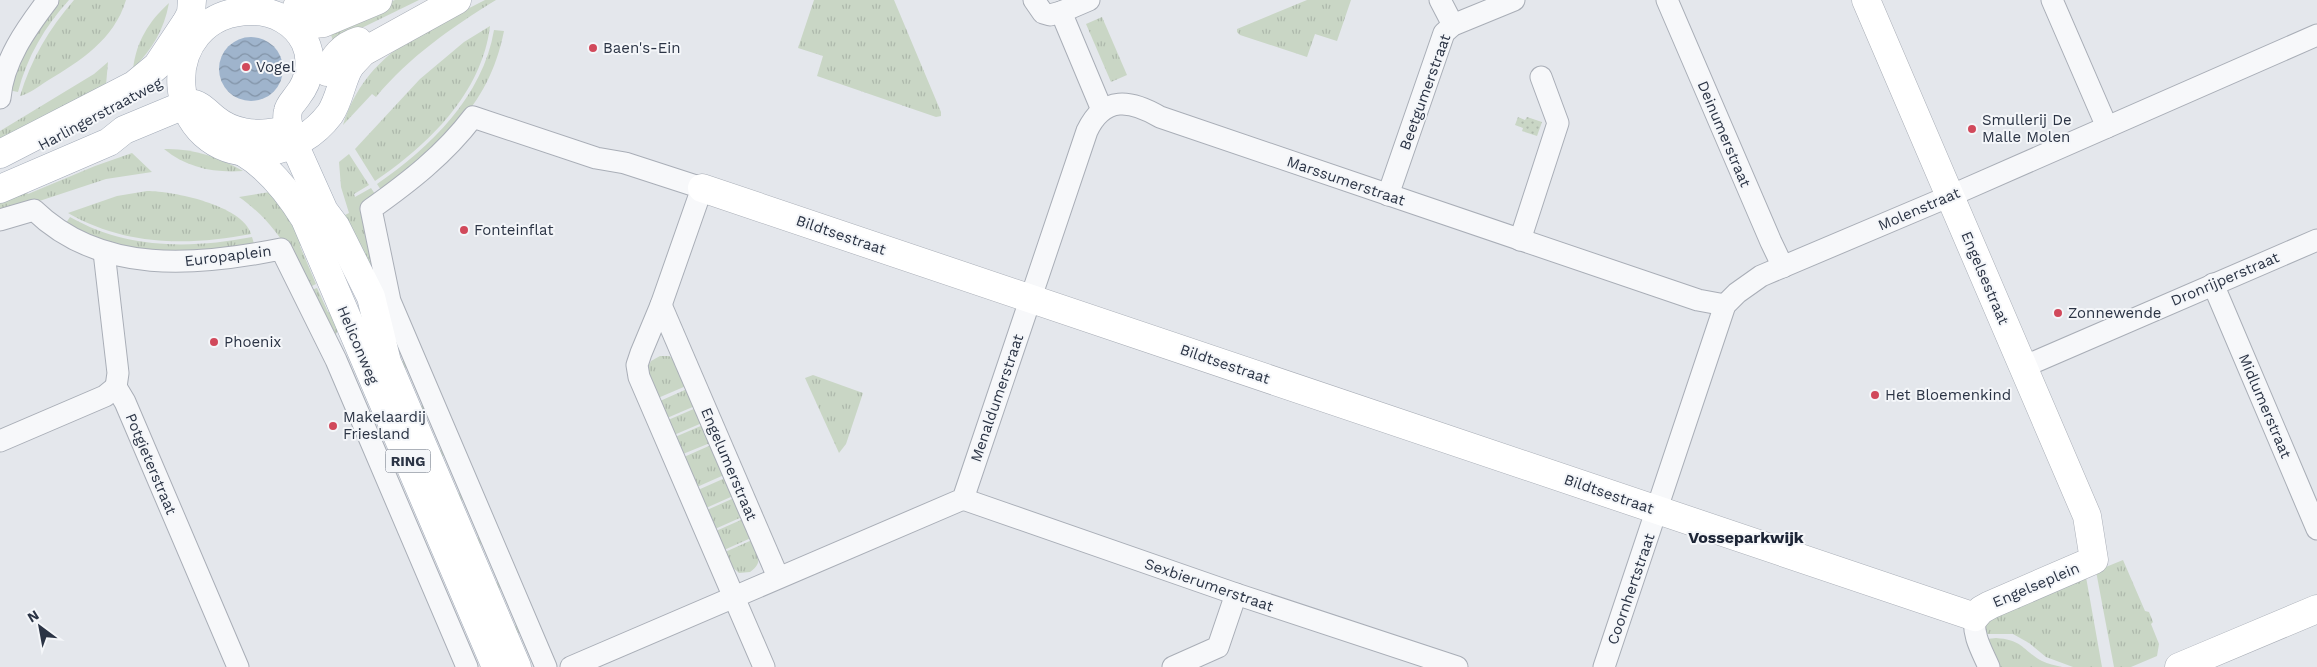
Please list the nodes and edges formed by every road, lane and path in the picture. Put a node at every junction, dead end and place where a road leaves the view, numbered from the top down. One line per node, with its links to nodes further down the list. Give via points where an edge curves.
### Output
1 (48, 0): 17 (street)
2 (345, 0): 13 (main road)
3 (378, 0): 13 (main road, via 323,23)
4 (456, 0): 18 (main road, via 380,41)
5 (1034, 0): 12 (street, via 1043,13)
6 (1089, 0): 12 (street)
7 (1440, 0): 15 (street)
8 (1514, 0): 15 (street, Beetgumerstraat)
9 (1667, 0): 37 (street, Deinumerstraat)
10 (1866, 0): 32 (main road, Engelsestraat)
11 (2052, 0): 23 (street)
12 (1061, 12): 22 (street)
13 (296, 13): 14 (main road, via 237,12 217,20); 18 (main road, via 325,46); 25 (main road, via 309,58 308,78 288,110)
14 (200, 16): 21 (main road, via 181,81); 28 (main road, Harlingerstraatweg, via 157,66 127,89); 28 (main road, Harlingerstraatweg, via 172,72 145,93 39,148)
15 (1453, 25): 31 (street, Beetgumerstraat, via 1444,33)
16 (2317, 35): 23 (street, Molenstraat)
17 (7, 46): 20 (street, via 7,68)
18 (338, 69): 25 (main road, via 316,103 311,123); 25 (main road, via 335,104 329,115)
19 (1541, 77): 34 (street, via 1558,124)
20 (0, 98)
21 (185, 105): 24 (main road); 25 (main road, via 199,105 216,120 246,133); 26 (main road, Harlingerstraatweg, via 124,130)
22 (1102, 110): 31 (street, Marssumerstraat, via 1121,103 1130,104); 39 (street, Menaldumerstraat, via 1087,131)
23 (2107, 127): 32 (street, Molenstraat)
24 (200, 131): 26 (main road, Harlingerstraatweg, via 177,125 156,129 129,141); 27 (main road, via 222,145)
25 (298, 135): 27 (main road, via 273,151); 59 (main road, Heliconweg / RING, via 316,158 334,207 336,227 370,298 387,362)
26 (109, 142): 29 (main road, Harlingerstraatweg)
27 (243, 152): 42 (main road, Heliconweg / RING, via 268,171 296,204)
28 (0, 156)
29 (0, 188)
30 (702, 188): 39 (main road, Bildtsestraat); 40 (street); 60 (street, Bildtsestraat, via 625,163 596,158 473,117 431,164 371,209 390,301)
31 (1388, 195): 34 (street, Marssumerstraat)
32 (1950, 196): 37 (street, Molenstraat); 44 (main road, Engelsestraat)
33 (0, 220): 36 (street, Europaplein, via 34,210 57,230 83,245)
34 (1520, 240): 41 (street, Marssumerstraat, via 1698,300)
35 (2317, 240): 38 (street, Dronrijperstraat)
36 (104, 252): 43 (street, Europaplein, via 180,262 281,249); 45 (street, via 118,373)
37 (1784, 267): 41 (street, Molenstraat, via 1748,284)
38 (2213, 284): 44 (street, Dronrijperstraat); 49 (street, Midlumerstraat)
39 (1031, 299): 47 (street, Menaldumerstraat); 48 (main road, Bildtsestraat)
40 (661, 305): 51 (street, Engelumerstraat); 53 (street, via 637,366 639,377)
41 (1725, 305): 48 (street, Molenstraat)
42 (349, 324): 43 (street); 58 (main road, Heliconweg / RING)
43 (336, 360): 57 (street, Heliconweg)
44 (2023, 367): 50 (main road, Engelsestraat, via 2087,516)
45 (116, 387): 46 (street, via 105,396); 56 (street, Potgieterstraat)
46 (0, 441)
47 (963, 499): 51 (street); 52 (street, Sexbierumerstraat)
48 (1658, 510): 55 (main road, Bildtsestraat); 65 (street, Coornhertstraat)
49 (2317, 529)
50 (2094, 560): 55 (main road, Engelseplein, via 1990,605)
51 (778, 577): 53 (street)
52 (1236, 594): 63 (street, via 1218,647); 64 (street, Sexbierumerstraat)
53 (734, 596): 61 (street); 62 (street)
54 (2317, 609): 67 (main road)
55 (1975, 617): 66 (street, Engelseplein, via 1973,627)
56 (238, 667)
57 (467, 667)
58 (496, 667)
59 (517, 667)
60 (546, 667)
61 (571, 667)
62 (764, 667)
63 (1173, 667)
64 (1457, 667)
65 (1604, 667)
66 (1989, 667)
67 (2179, 667)

